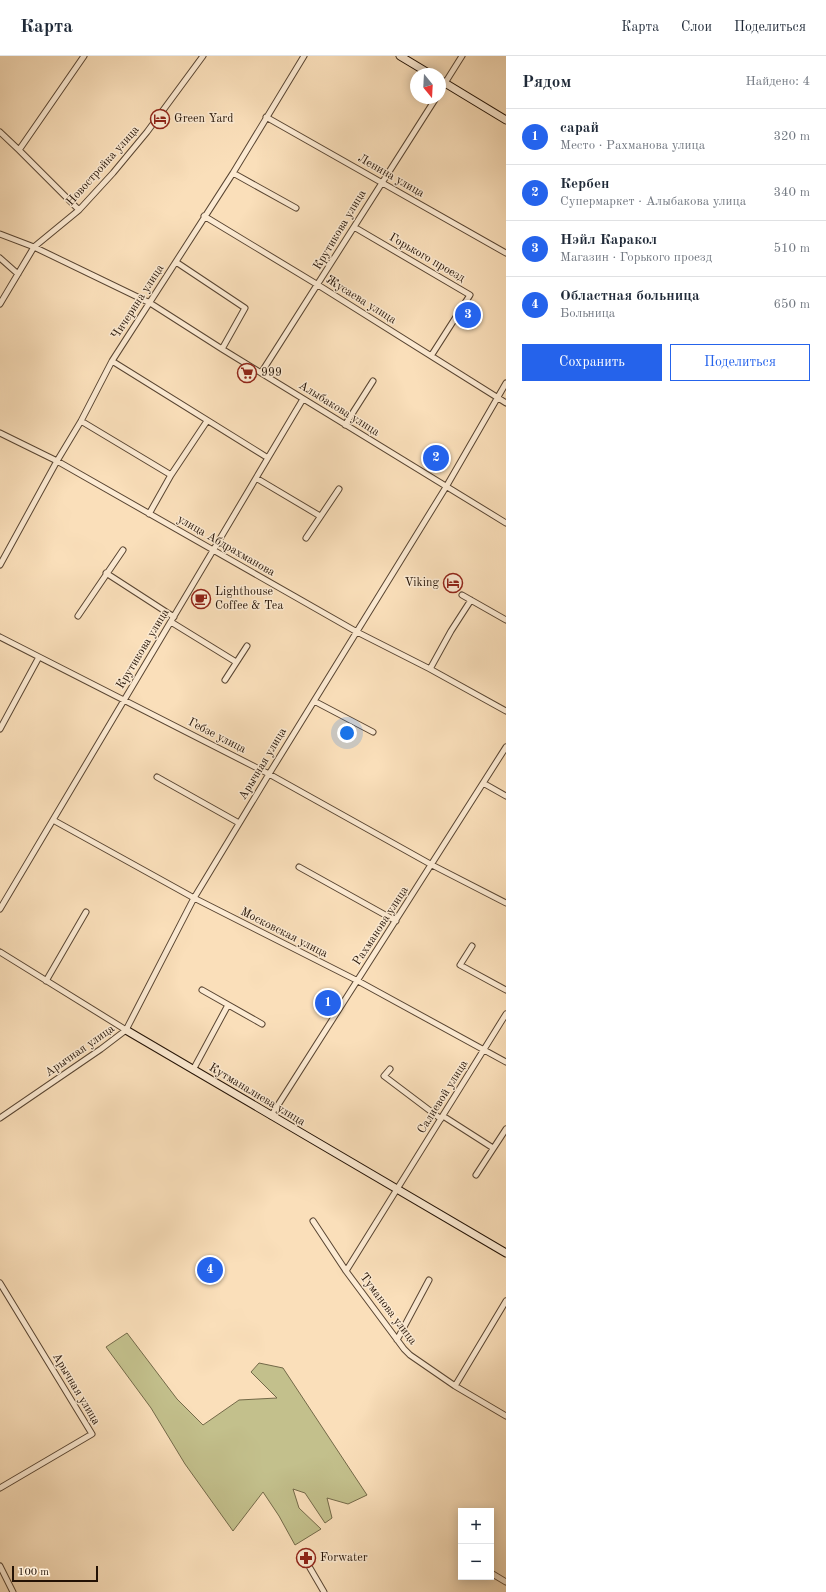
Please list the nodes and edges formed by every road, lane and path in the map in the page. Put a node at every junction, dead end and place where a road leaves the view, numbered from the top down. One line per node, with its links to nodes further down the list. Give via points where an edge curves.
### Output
1 (84, 56): 13 (street)
2 (203, 56): 17 (street, Новостройка улица, via 147,132)
3 (304, 56): 10 (street, Чичерина улица)
4 (400, 56): 6 (street)
5 (462, 56): 7 (street)
6 (420, 68)
7 (446, 78)
8 (446, 84): 11 (street)
9 (432, 104): 15 (street, Крутикова улица)
10 (266, 117): 14 (street, Чичерина улица); 15 (street, Ленина улица)
11 (506, 120)
12 (0, 132): 13 (street)
13 (19, 150): 17 (street)
14 (233, 173): 16 (street); 18 (street, Чичерина улица)
15 (381, 182): 19 (street, Крутикова улица); 22 (street, Ленина улица)
16 (296, 208)
17 (79, 210): 21 (street, Новостройка улица)
18 (204, 216): 24 (street, Чичерина улица); 26 (street, Жусаева улица)
19 (354, 227): 26 (street, Крутикова улица); 30 (street, Горького проезд, via 470,295)
20 (0, 234): 21 (street, Алыбакова улица)
21 (34, 247): 25 (street, Новостройка улица); 27 (street, Алыбакова улица)
22 (506, 253)
23 (0, 258): 25 (street)
24 (176, 262): 27 (street, Чичерина улица); 29 (street, via 245,308)
25 (18, 274): 28 (street, Новостройка улица)
26 (318, 285): 30 (street, Жусаева улица); 32 (street, Крутикова улица)
27 (150, 303): 29 (street, Алыбакова улица); 31 (street, Чичерина улица)
28 (0, 304)
29 (222, 349): 32 (street, Алыбакова улица)
30 (431, 356): 35 (street, Жусаева улица)
31 (112, 361): 38 (street, Чичерина улица); 39 (street)
32 (261, 373): 36 (street, Алыбакова улица)
33 (373, 381): 40 (street)
34 (506, 383): 35 (street, Арычная улица)
35 (497, 397): 37 (street, Жусаева улица); 46 (street, Арычная улица)
36 (303, 399): 40 (street, Алыбакова улица); 42 (street, Крутикова улица)
37 (506, 403)
38 (82, 421): 43 (street, Чичерина улица); 44 (street)
39 (207, 421): 42 (street); 44 (street)
40 (346, 425): 46 (street, Алыбакова улица)
41 (0, 433): 43 (street, улица Абдрахманова)
42 (268, 458): 45 (street, Крутикова улица)
43 (57, 461): 48 (street, улица Абдрахманова); 54 (street, Чичерина улица)
44 (171, 475): 48 (street)
45 (256, 478): 49 (street); 53 (street, Крутикова улица)
46 (446, 487): 50 (street, Алыбакова улица); 61 (street, Арычная улица)
47 (339, 489): 49 (street)
48 (149, 514): 53 (street, улица Абдрахманова)
49 (320, 516): 51 (street)
50 (506, 523)
51 (306, 538)
52 (123, 550): 55 (street)
53 (213, 550): 59 (street, Крутикова улица); 61 (street, улица Абдрахманова)
54 (0, 565)
55 (106, 572): 58 (street); 59 (street)
56 (462, 594): 57 (street)
57 (472, 600): 60 (street); 66 (street)
58 (78, 616)
59 (172, 620): 65 (street); 68 (street, Крутикова улица)
60 (506, 620)
61 (357, 632): 66 (street, улица Абдрахманова); 69 (street, Арычная улица)
62 (0, 637): 64 (street, Гебзе улица)
63 (247, 646): 65 (street)
64 (38, 657): 68 (street, Гебзе улица); 71 (street)
65 (236, 662): 67 (street)
66 (430, 669): 70 (street, улица Абдрахманова)
67 (225, 680)
68 (125, 699): 74 (street, Гебзе улица); 78 (street, Крутикова улица)
69 (314, 701): 72 (street); 74 (street, Арычная улица)
70 (506, 711)
71 (0, 729)
72 (373, 732)
73 (506, 747): 76 (street, Рахманова улица)
74 (269, 774): 79 (street, Арычная улица); 80 (street, Гебзе улица)
75 (157, 777): 79 (street)
76 (483, 783): 77 (street); 80 (street, Рахманова улица)
77 (506, 796)
78 (53, 820): 82 (street, Московская улица); 84 (street, Крутикова улица)
79 (239, 823): 82 (street, Арычная улица)
80 (432, 865): 83 (street, Гебзе улица); 86 (street, Рахманова улица)
81 (299, 867): 86 (street)
82 (194, 898): 90 (street, Московская улица); 96 (street, Арычная улица)
83 (506, 903)
84 (0, 909)
85 (86, 912): 89 (street)
86 (396, 921): 90 (street, Рахманова улица)
87 (472, 946): 92 (street, via 460,965)
88 (0, 952): 89 (street, Кутманалиева улица)
89 (46, 981): 96 (street, Кутманалиева улица)
90 (358, 981): 97 (street, Московская улица); 101 (street, Рахманова улица)
91 (202, 990): 93 (street)
92 (506, 990)
93 (228, 1005): 95 (street); 100 (street)
94 (506, 1014): 97 (street, Салиевой улица)
95 (262, 1024)
96 (126, 1030): 100 (street, Кутманалиева улица); 102 (street, Арычная улица)
97 (484, 1050): 98 (street, Московская улица); 103 (street, Салиевой улица)
98 (506, 1062)
99 (390, 1069): 103 (street, via 384,1076)
100 (193, 1070): 101 (street, Кутманалиева улица)
101 (271, 1116): 107 (street, Кутманалиева улица)
102 (0, 1118)
103 (442, 1118): 105 (street); 107 (street, Салиевой улица)
104 (506, 1129): 105 (street)
105 (493, 1148): 106 (street)
106 (476, 1175)
107 (397, 1190): 109 (street, Кутманалиева улица); 110 (street, Салиевой улица)
108 (313, 1221): 110 (street, Туманова улица)
109 (506, 1253)
110 (346, 1270): 114 (street, Туманова улица)
111 (429, 1280): 114 (street)
112 (0, 1283): 117 (street, Арычная улица, via 92,1434)
113 (506, 1301): 115 (street)
114 (398, 1340): 115 (street, Туманова улица, via 410,1355)
115 (456, 1386): 116 (street, Туманова улица)
116 (506, 1416)
117 (0, 1488)
118 (0, 1566): 122 (street)
119 (310, 1568): 123 (street)
120 (494, 1575): 121 (street)
121 (506, 1582)
122 (12, 1592)
123 (324, 1592)

